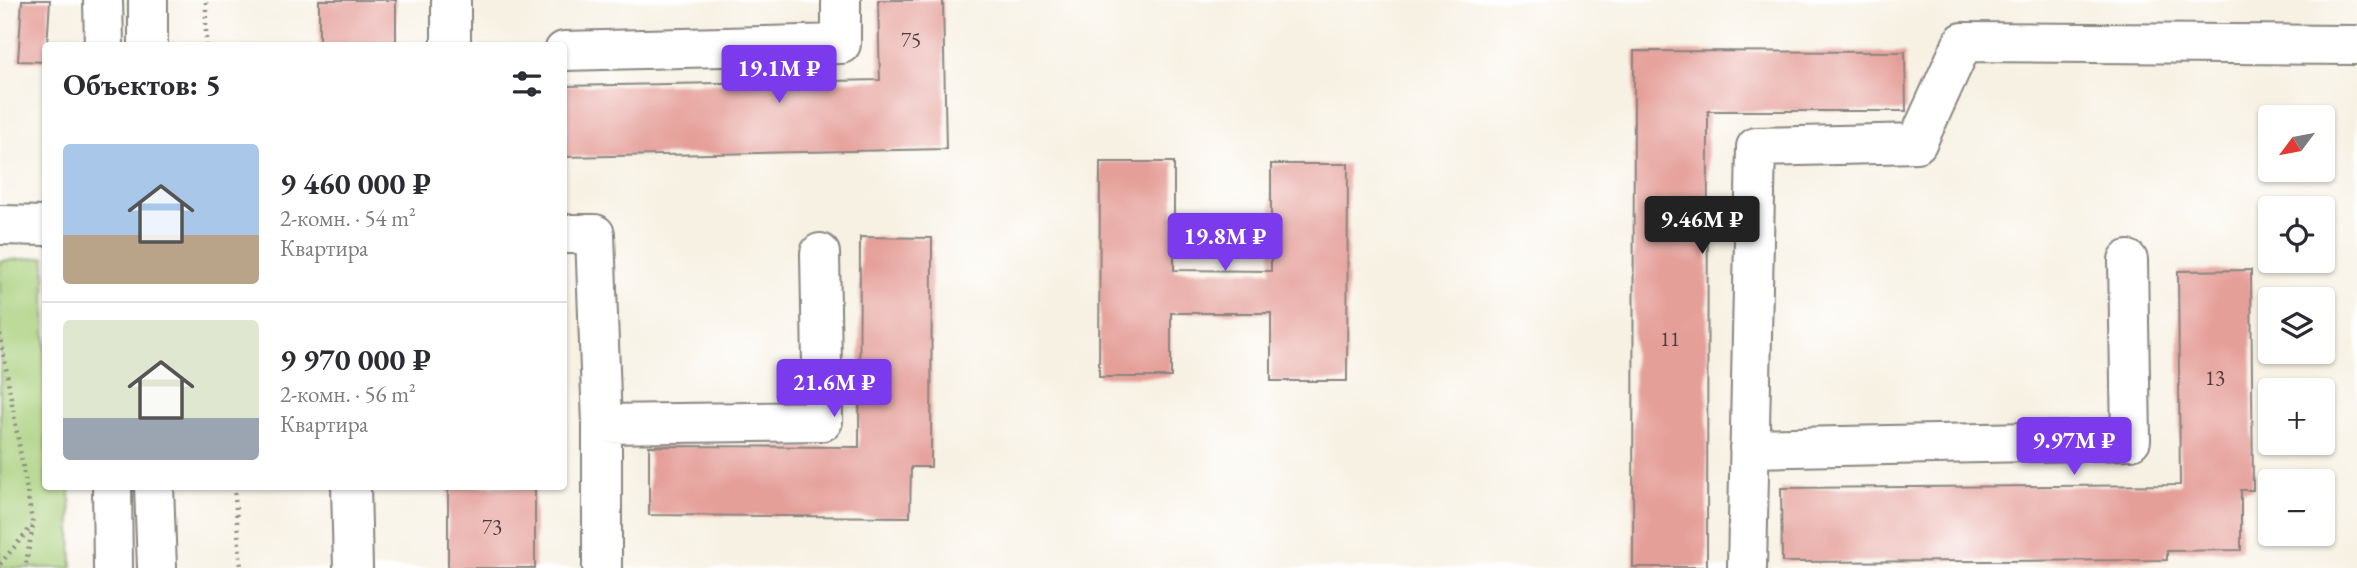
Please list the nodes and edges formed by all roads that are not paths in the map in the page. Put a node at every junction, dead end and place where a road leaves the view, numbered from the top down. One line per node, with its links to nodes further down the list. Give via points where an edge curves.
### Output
1 (103, 0): 5 (main road)
2 (148, 0): 6 (main road)
3 (451, 0): 7 (main road)
4 (841, 0): 9 (main road, via 841,44)
5 (104, 42)
6 (148, 42)
7 (451, 42)
8 (2357, 45): 16 (main road, via 1963,42 1917,143 1756,146)
9 (567, 51)
10 (0, 225): 11 (main road)
11 (42, 226)
12 (579, 234): 15 (main road)
13 (820, 253): 15 (main road, via 823,421)
14 (2128, 260): 16 (main road, via 2131,440)
15 (602, 424): 23 (main road)
16 (1749, 448): 24 (main road)
17 (112, 490): 21 (main road)
18 (154, 490): 20 (main road)
19 (351, 490): 22 (main road)
20 (155, 562)
21 (113, 568)
22 (353, 568)
23 (603, 568)
24 (1747, 568)

